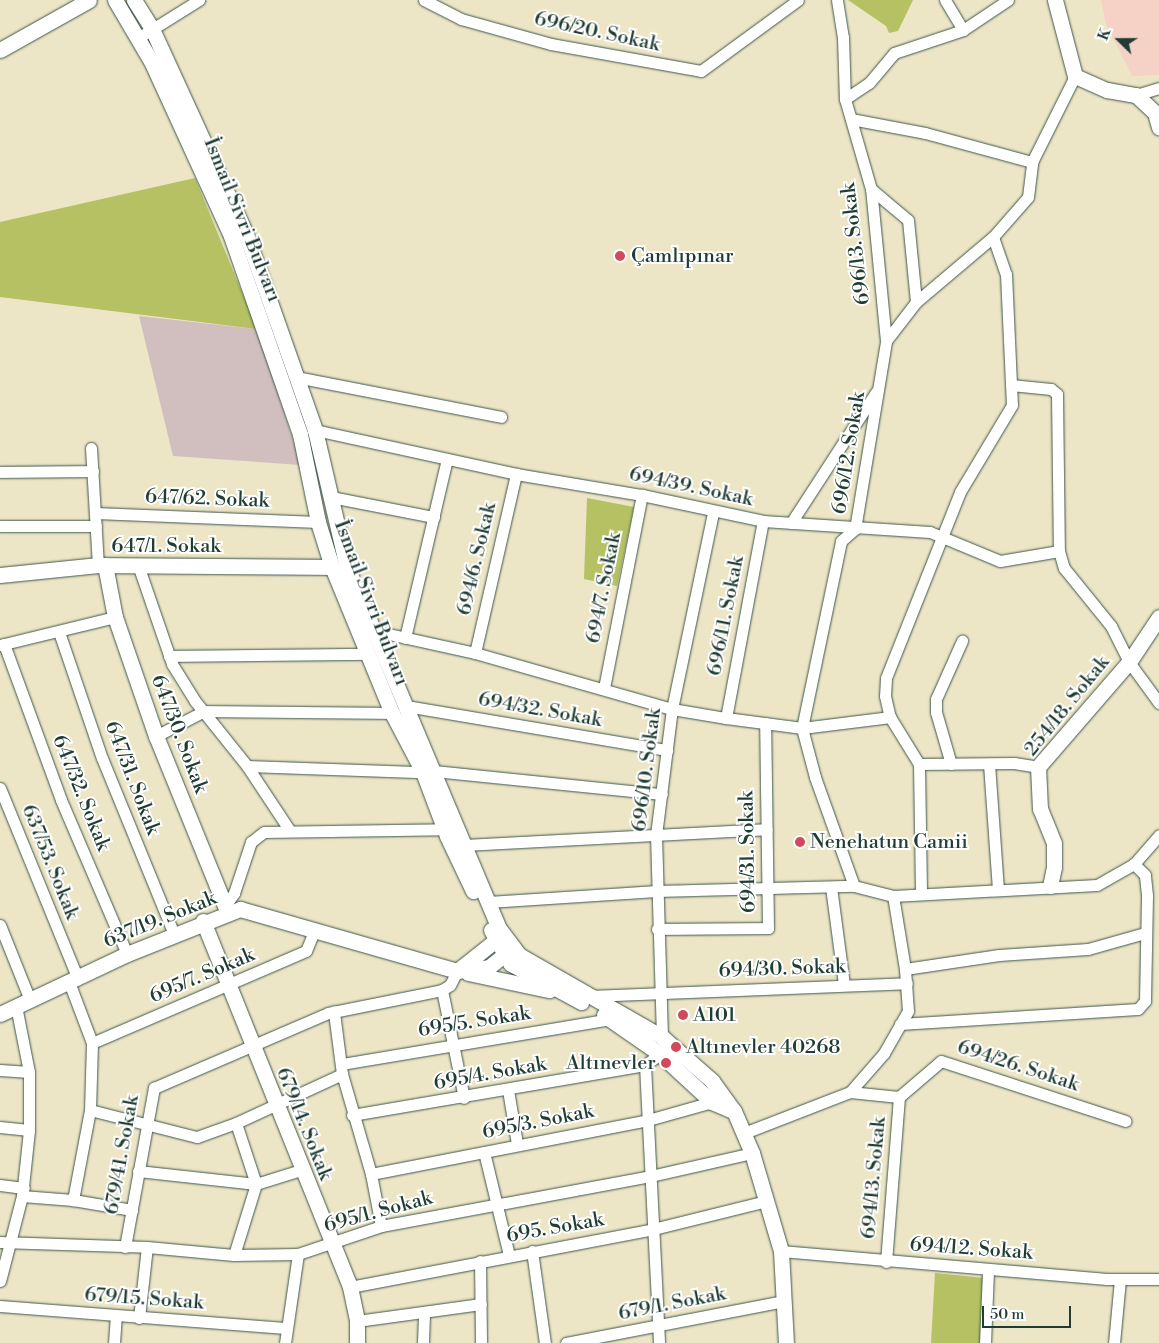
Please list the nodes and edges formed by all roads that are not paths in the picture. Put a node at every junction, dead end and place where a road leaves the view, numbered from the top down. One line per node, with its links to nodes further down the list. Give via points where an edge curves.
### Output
1 (89, 0): 14 (main road)
2 (115, 0): 13 (main road, İsmail Sivri Bulvarı)
3 (134, 0): 11 (main road, İsmail Sivri Bulvarı)
4 (199, 0): 11 (street)
5 (424, 0): 6 (street, 696/20. Sokak, via 461,18 551,44 700,71)
6 (798, 0)
7 (837, 0): 18 (street, 696/13. Sokak, via 843,37)
8 (944, 0): 12 (street)
9 (1008, 0): 12 (street)
10 (1055, 0): 15 (main road)
11 (152, 29): 13 (street); 26 (main road, İsmail Sivri Bulvarı, via 246,234)
12 (963, 30): 18 (street, via 894,53 870,83)
13 (138, 38): 26 (main road, İsmail Sivri Bulvarı, via 231,236)
14 (0, 50)
15 (1074, 76): 17 (main road, via 1107,90); 21 (street, 696/12. Sokak)
16 (1159, 88): 17 (street)
17 (1136, 95): 19 (main road)
18 (845, 98): 20 (street, 696/13. Sokak)
19 (1158, 118)
20 (851, 119): 21 (street, via 925,133); 22 (street, 696/13. Sokak)
21 (1032, 162): 23 (street, 696/12. Sokak, via 1028,197)
22 (872, 188): 24 (street, via 908,220); 25 (street, 696/13. Sokak)
23 (992, 237): 24 (street, 696/12. Sokak); 27 (street, via 1006,274)
24 (916, 302): 25 (street, 696/12. Sokak)
25 (886, 341): 28 (street, 696/12. Sokak)
26 (289, 380): 29 (street); 30 (main road, İsmail Sivri Bulvarı); 42 (main road, İsmail Sivri Bulvarı)
27 (1011, 385): 47 (street, via 1012,405 960,492); 48 (street, via 1051,389 1057,394)
28 (878, 388): 43 (street); 46 (street, 696/12. Sokak)
29 (501, 417)
30 (315, 430): 32 (street, 694/39. Sokak); 37 (main road, İsmail Sivri Bulvarı)
31 (91, 448): 33 (street)
32 (447, 459): 35 (street, 694/39. Sokak); 40 (street)
33 (93, 470): 34 (street); 39 (street)
34 (0, 472)
35 (516, 474): 36 (street, 694/39. Sokak); 60 (street, 694/6. Sokak)
36 (642, 494): 38 (street, 694/39. Sokak); 64 (street, 694/7. Sokak)
37 (331, 497): 40 (street); 55 (main road, İsmail Sivri Bulvarı, via 347,567)
38 (713, 512): 41 (street, 694/39. Sokak); 67 (street, 696/10. Sokak)
39 (96, 513): 42 (street, 647/62. Sokak); 45 (street)
40 (434, 517): 57 (street)
41 (763, 521): 43 (street, 694/39. Sokak); 71 (street, 696/11. Sokak)
42 (318, 522): 51 (main road, İsmail Sivri Bulvarı)
43 (791, 523): 46 (street, 694/39. Sokak)
44 (0, 526): 45 (street)
45 (96, 526): 49 (street)
46 (855, 529): 47 (street, 694/39. Sokak, via 930,532); 73 (street, 696/12. Sokak, via 841,541)
47 (943, 537): 48 (street, 694/39. Sokak, via 1000,561); 70 (street, via 886,678)
48 (1059, 551): 63 (street, via 1064,568 1111,626)
49 (101, 565): 50 (main road, 647/1. Sokak); 52 (main road, 647/1. Sokak); 53 (main road, 647/30. Sokak)
50 (138, 565): 51 (main road, 647/1. Sokak); 62 (street)
51 (332, 567): 61 (main road, İsmail Sivri Bulvarı)
52 (0, 575)
53 (115, 617): 56 (street); 74 (main road, 647/30. Sokak)
54 (1159, 617): 63 (main road, 254/18. Sokak)
55 (375, 631): 57 (street); 66 (main road, İsmail Sivri Bulvarı)
56 (59, 632): 59 (street); 106 (street, 647/31. Sokak, via 102,758)
57 (405, 638): 60 (street)
58 (962, 641): 77 (street, via 936,699 936,712)
59 (2, 644): 108 (street, 647/32. Sokak, via 61,800)
60 (475, 653): 64 (street)
61 (368, 654): 62 (street); 69 (main road, İsmail Sivri Bulvarı)
62 (169, 656): 68 (street)
63 (1129, 662): 65 (street); 80 (main road, 254/18. Sokak)
64 (604, 688): 67 (street)
65 (1159, 703)
66 (406, 706): 75 (street, 694/32. Sokak); 81 (main road, İsmail Sivri Bulvarı)
67 (672, 709): 71 (street); 75 (street, 696/10. Sokak)
68 (204, 711): 69 (street); 74 (street); 79 (street)
69 (392, 713): 81 (main road, İsmail Sivri Bulvarı)
70 (890, 717): 73 (street); 76 (street)
71 (726, 718): 72 (street)
72 (765, 723): 73 (street); 85 (street, 694/31. Sokak)
73 (802, 728): 91 (street, 696/12. Sokak, via 815,777)
74 (156, 736): 100 (main road, 647/30. Sokak)
75 (667, 750): 83 (street, 696/10. Sokak)
76 (919, 764): 77 (street); 97 (street)
77 (951, 764): 78 (street)
78 (989, 764): 80 (street); 95 (street)
79 (247, 766): 81 (street); 86 (street)
80 (1038, 767): 92 (main road, 254/18. Sokak, via 1040,810 1054,843)
81 (428, 772): 83 (street); 84 (main road, İsmail Sivri Bulvarı); 89 (main road, İsmail Sivri Bulvarı)
82 (0, 790): 111 (street, 637/53. Sokak)
83 (662, 794): 87 (street, 696/10. Sokak)
84 (445, 829): 86 (street); 107 (main road, İsmail Sivri Bulvarı)
85 (767, 829): 87 (street); 94 (street, 694/31. Sokak)
86 (290, 831): 100 (street, via 264,832 254,839)
87 (656, 835): 89 (street); 96 (street, 696/10. Sokak)
88 (1159, 835): 90 (street)
89 (464, 845): 99 (main road, İsmail Sivri Bulvarı)
90 (1134, 864): 92 (street, via 1097,885); 105 (street, via 1145,876)
91 (854, 886): 93 (street); 98 (street)
92 (1050, 886): 95 (street)
93 (832, 887): 94 (street); 113 (street)
94 (768, 890): 96 (street); 103 (street, 694/31. Sokak, via 768,928)
95 (998, 890): 97 (street)
96 (657, 892): 99 (street); 103 (street, 696/10. Sokak)
97 (921, 894): 98 (street)
98 (893, 896): 109 (street)
99 (488, 902): 107 (main road, İsmail Sivri Bulvarı)
100 (226, 910): 101 (main road, 637/19. Sokak); 104 (main road, 637/19. Sokak, via 240,909)
101 (203, 921): 106 (main road, 637/19. Sokak); 114 (main road, 679/14. Sokak)
102 (0, 925): 119 (street)
103 (657, 929): 116 (street, 696/10. Sokak)
104 (314, 931): 110 (main road, 637/19. Sokak); 114 (street, 695/7. Sokak, via 306,951)
105 (1144, 933): 109 (street, via 1088,949 999,955); 124 (street, via 1145,1001 1138,1009)
106 (176, 937): 108 (main road, 637/19. Sokak)
107 (503, 946): 110 (main road, 637/19. Sokak, via 489,967); 117 (main road, İsmail Sivri Bulvarı, via 511,964); 118 (main road, İsmail Sivri Bulvarı)
108 (127, 954): 111 (main road, 637/19. Sokak)
109 (905, 968): 112 (street)
110 (457, 971): 115 (street, via 450,985); 117 (main road)
111 (73, 980): 119 (main road, 637/19. Sokak); 126 (street, 637/53. Sokak)
112 (906, 983): 113 (street, 694/30. Sokak); 124 (street, via 908,1011)
113 (844, 985): 116 (street, 694/30. Sokak)
114 (230, 986): 126 (street, 695/7. Sokak); 128 (main road, 679/14. Sokak)
115 (442, 990): 121 (street); 127 (street)
116 (659, 992): 118 (street, 694/30. Sokak); 125 (street, 696/10. Sokak)
117 (564, 993): 123 (main road, İsmail Sivri Bulvarı)
118 (589, 996): 125 (main road, İsmail Sivri Bulvarı)
119 (30, 1000): 120 (main road, 637/19. Sokak)
120 (16, 1006): 122 (main road, 637/19. Sokak); 133 (street)
121 (334, 1012): 128 (street); 131 (street)
122 (0, 1014)
123 (611, 1019): 127 (street, 695/5. Sokak); 129 (main road, İsmail Sivri Bulvarı)
124 (900, 1024): 135 (street, via 884,1053)
125 (662, 1037): 141 (main road, İsmail Sivri Bulvarı, via 712,1081)
126 (92, 1043): 140 (street)
127 (452, 1045): 131 (street, 695/5. Sokak); 137 (street)
128 (253, 1047): 139 (main road, 679/14. Sokak); 145 (street, 679/41. Sokak, via 154,1088)
129 (660, 1054): 130 (street, 695/4. Sokak); 138 (main road, İsmail Sivri Bulvarı)
130 (645, 1066): 134 (street, 695/4. Sokak); 143 (street)
131 (342, 1069): 139 (street, 695/5. Sokak); 142 (street)
132 (0, 1070): 133 (street)
133 (29, 1072): 148 (street)
134 (508, 1090): 137 (street, 695/4. Sokak); 150 (street)
135 (850, 1092): 136 (street); 149 (street)
136 (899, 1097): 144 (street, 694/26. Sokak, via 941,1061); 176 (street, 694/13. Sokak)
137 (464, 1098): 142 (street, 695/4. Sokak)
138 (712, 1102): 141 (main road, İsmail Sivri Bulvarı); 143 (street, 695/3. Sokak)
139 (274, 1104): 146 (street, 695/5. Sokak); 153 (main road, 679/14. Sokak)
140 (90, 1110): 145 (street, 695/5. Sokak); 160 (street)
141 (734, 1111): 149 (main road, İsmail Sivri Bulvarı)
142 (352, 1116): 155 (street)
143 (648, 1120): 150 (street, 695/3. Sokak); 156 (street)
144 (1126, 1121)
145 (145, 1124): 146 (street, 695/5. Sokak, via 196,1137); 154 (street, 679/41. Sokak)
146 (236, 1124): 157 (street)
147 (0, 1127): 148 (street)
148 (29, 1130): 159 (street)
149 (744, 1133): 152 (main road, İsmail Sivri Bulvarı)
150 (516, 1144): 151 (street, 695/3. Sokak)
151 (484, 1152): 155 (street, 695/3. Sokak); 162 (street)
152 (752, 1153): 156 (street, 695/1. Sokak); 161 (main road, İsmail Sivri Bulvarı)
153 (301, 1170): 157 (street); 167 (main road, 679/14. Sokak)
154 (138, 1171): 157 (street); 163 (street, 679/41. Sokak)
155 (370, 1174): 164 (street)
156 (651, 1176): 162 (street, 695/1. Sokak); 165 (street)
157 (256, 1184): 173 (street)
158 (0, 1185): 159 (street)
159 (23, 1192): 160 (street); 166 (street)
160 (73, 1200): 163 (street)
161 (766, 1200): 165 (street, 695. Sokak); 171 (main road, İsmail Sivri Bulvarı)
162 (496, 1204): 164 (street, 695/1. Sokak); 174 (street)
163 (132, 1210): 168 (street, 679/41. Sokak)
164 (381, 1226): 167 (street, 695/1. Sokak)
165 (653, 1229): 170 (street, 695. Sokak); 189 (street)
166 (5, 1243): 168 (street, 695/1. Sokak); 180 (street)
167 (330, 1243): 172 (street, 695/1. Sokak); 181 (main road, 679/14. Sokak)
168 (125, 1246): 169 (street, 695/1. Sokak)
169 (147, 1247): 173 (street, 695/1. Sokak); 187 (street)
170 (532, 1251): 174 (street, 695. Sokak); 196 (street)
171 (781, 1252): 176 (street, 694/12. Sokak); 182 (main road, İsmail Sivri Bulvarı)
172 (298, 1254): 173 (street, 695/1. Sokak); 190 (street)
173 (234, 1255)
174 (509, 1256): 175 (street, 695. Sokak)
175 (480, 1261): 181 (street, 695. Sokak); 183 (street)
176 (886, 1262): 177 (street, 694/12. Sokak)
177 (988, 1270): 179 (street, 694/12. Sokak); 200 (street)
178 (1159, 1279): 179 (street, 694/12. Sokak)
179 (1120, 1280): 201 (street)
180 (0, 1281)
181 (350, 1287): 188 (main road, 679/14. Sokak)
182 (784, 1301): 189 (street, 679/1. Sokak); 199 (main road, İsmail Sivri Bulvarı)
183 (481, 1304): 185 (street); 195 (street)
184 (0, 1306): 186 (street, 679/15. Sokak)
185 (424, 1312): 188 (street); 194 (street)
186 (116, 1316): 187 (street, 679/15. Sokak); 191 (street)
187 (139, 1318): 190 (street, 679/15. Sokak)
188 (357, 1321): 193 (main road, 679/14. Sokak)
189 (658, 1326): 197 (street, 679/1. Sokak); 198 (street)
190 (285, 1328): 192 (street)
191 (114, 1343)
192 (285, 1343)
193 (357, 1343)
194 (422, 1343)
195 (481, 1343)
196 (545, 1343)
197 (566, 1343)
198 (659, 1343)
199 (786, 1343)
200 (985, 1343)
201 (1114, 1343)

